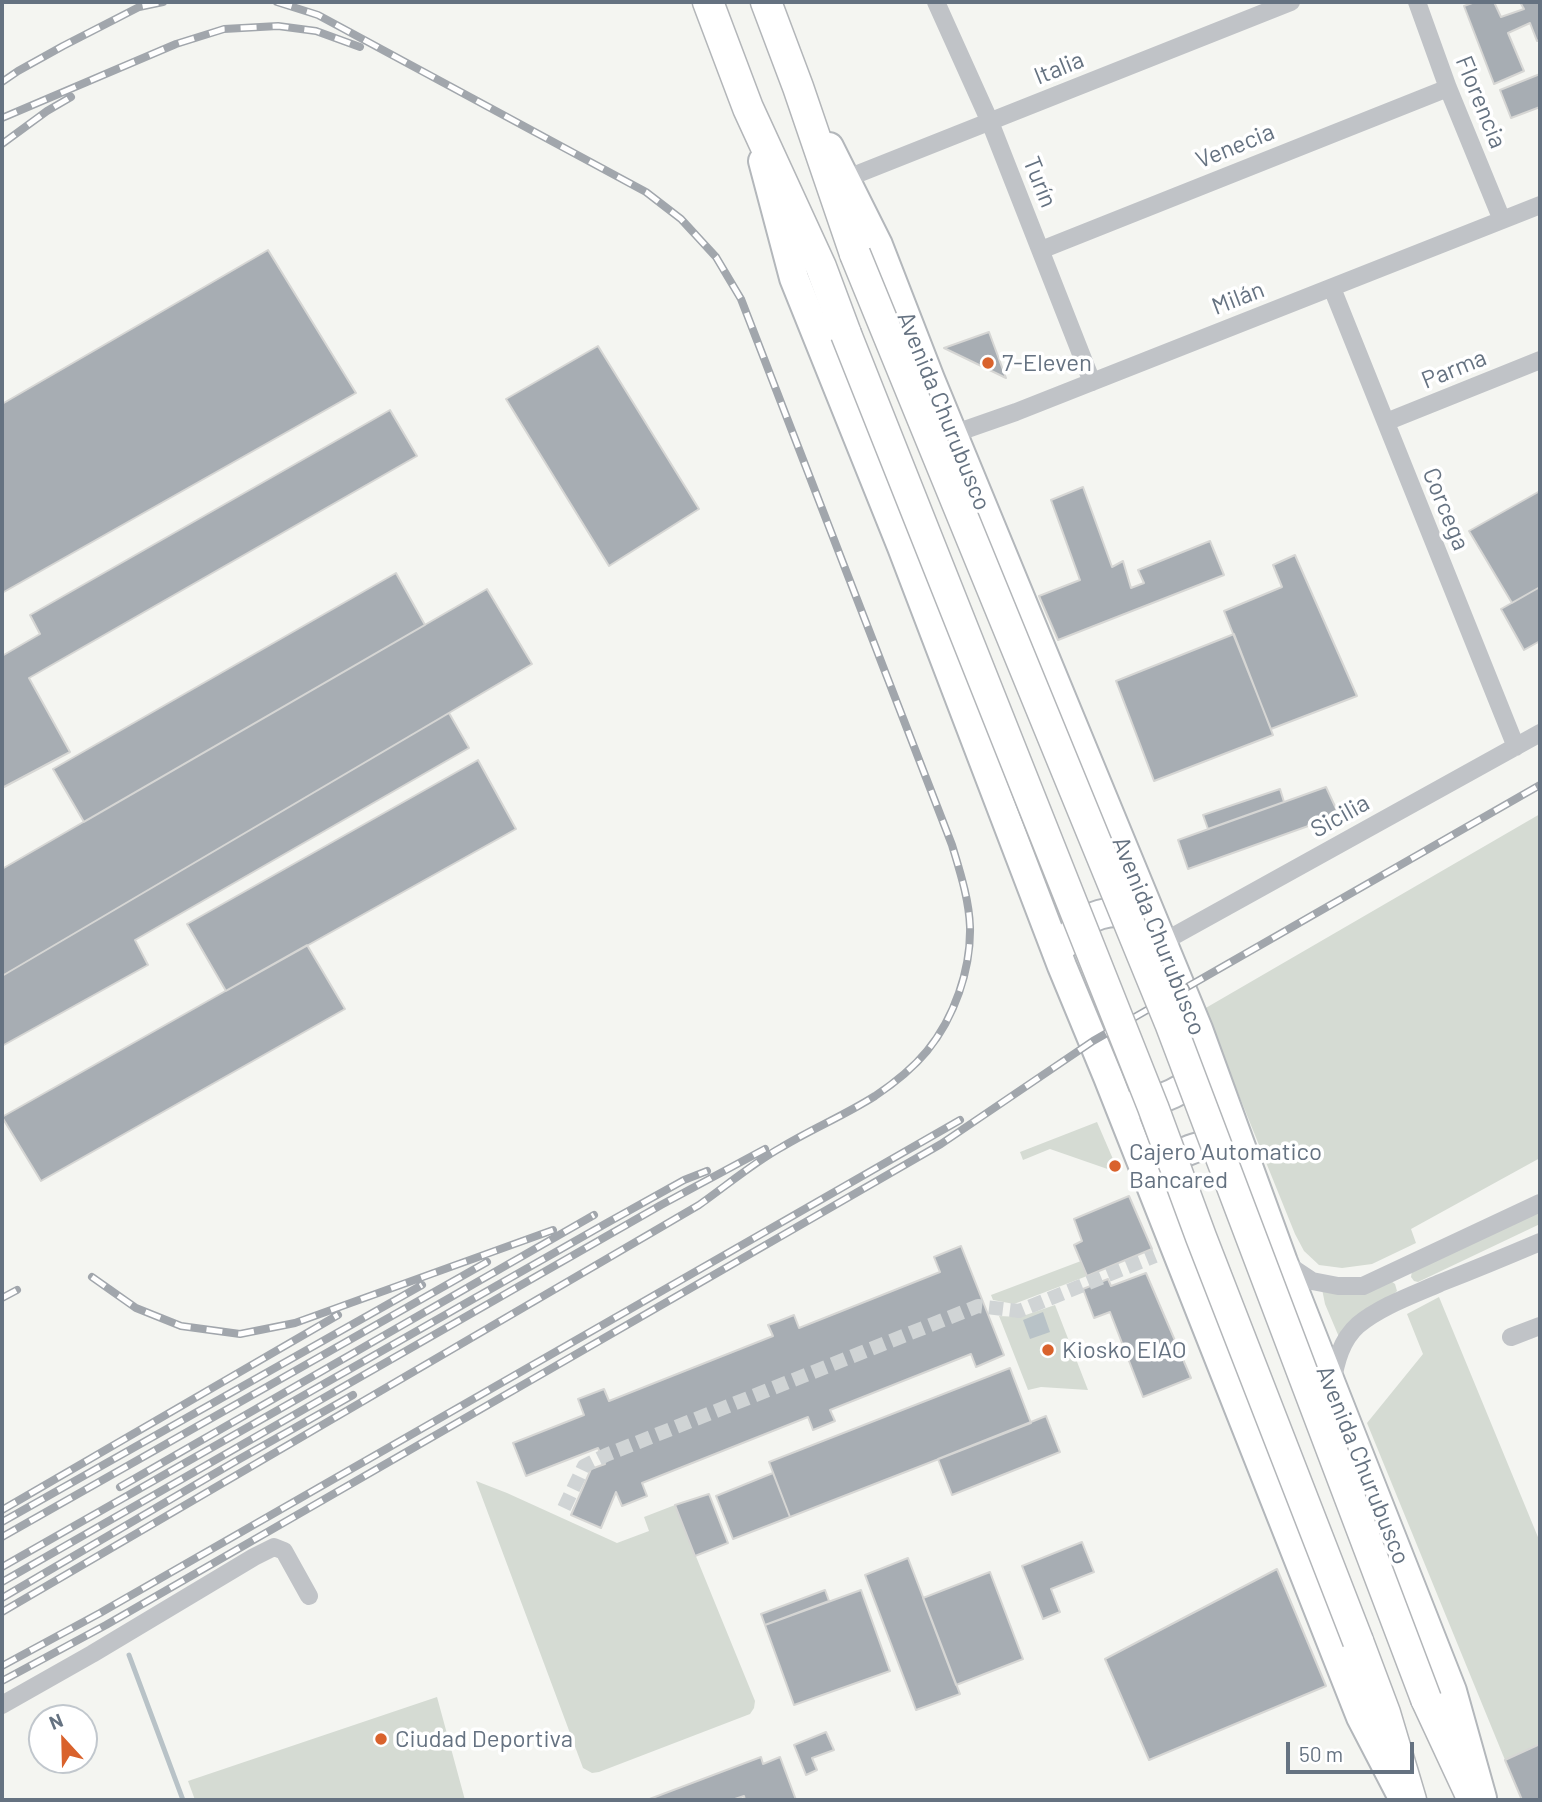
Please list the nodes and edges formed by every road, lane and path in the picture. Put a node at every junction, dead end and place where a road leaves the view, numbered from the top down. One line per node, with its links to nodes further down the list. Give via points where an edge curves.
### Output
1 (708, 2): 8 (highway)
2 (766, 2): 6 (highway, Avenida Churubusco)
3 (936, 2): 9 (street, Turín)
4 (1291, 2): 9 (street, Italia)
5 (1417, 2): 7 (street, Florencia)
6 (798, 87): 10 (main road, Avenida Churubusco); 39 (highway, Avenida Churubusco, bridge, via 855,254 1170,1023 1426,1699)
7 (1448, 88): 12 (street, Florencia); 13 (street, Venecia)
8 (748, 108): 22 (main road, via 794,278); 38 (highway, bridge, via 821,267 1153,1107 1385,1713)
9 (990, 122): 10 (street, Italia); 13 (street, Turín)
10 (845, 179): 18 (main road, Avenida Churubusco, via 878,245)
11 (1540, 205): 12 (street, Milán)
12 (1502, 220): 14 (street, Milán)
13 (1041, 250): 16 (street, Turín)
14 (1332, 288): 16 (street, Milán); 17 (street, Corcega)
15 (1540, 360): 17 (street, Parma)
16 (1091, 382): 18 (street, Milán)
17 (1386, 422): 20 (street, Corcega)
18 (953, 434): 21 (main road, Avenida Churubusco)
19 (1540, 733): 20 (street, Sicilia)
20 (1516, 747): 21 (street, Sicilia)
21 (1160, 934): 22 (main road, via 1140,917 1118,911 1101,913 1071,933); 23 (main road, Avenida Churubusco)
22 (1062, 966): 24 (main road)
23 (1210, 1063): 24 (main road, via 1188,1086 1174,1093); 25 (main road, Avenida Churubusco)
24 (1120, 1107): 26 (main road)
25 (1245, 1158): 26 (main road, via 1212,1144 1190,1150 1172,1161); 29 (main road, Avenida Churubusco)
26 (1156, 1198): 37 (main road, via 1361,1717)
27 (1540, 1203): 30 (street)
28 (1540, 1242): 31 (street)
29 (1283, 1262): 30 (street, via 1312,1281 1338,1286 1363,1286); 34 (main road, Avenida Churubusco)
30 (1395, 1270): 31 (street)
31 (1406, 1297): 34 (street, via 1357,1326 1343,1344)
32 (1540, 1326): 33 (street)
33 (1511, 1337)
34 (1331, 1387): 40 (main road, Avenida Churubusco, via 1452,1691)
35 (309, 1596): 36 (street, via 284,1551 274,1547)
36 (2, 1705)
37 (1404, 1800)
38 (1411, 1800)
39 (1473, 1800)
40 (1482, 1800)

